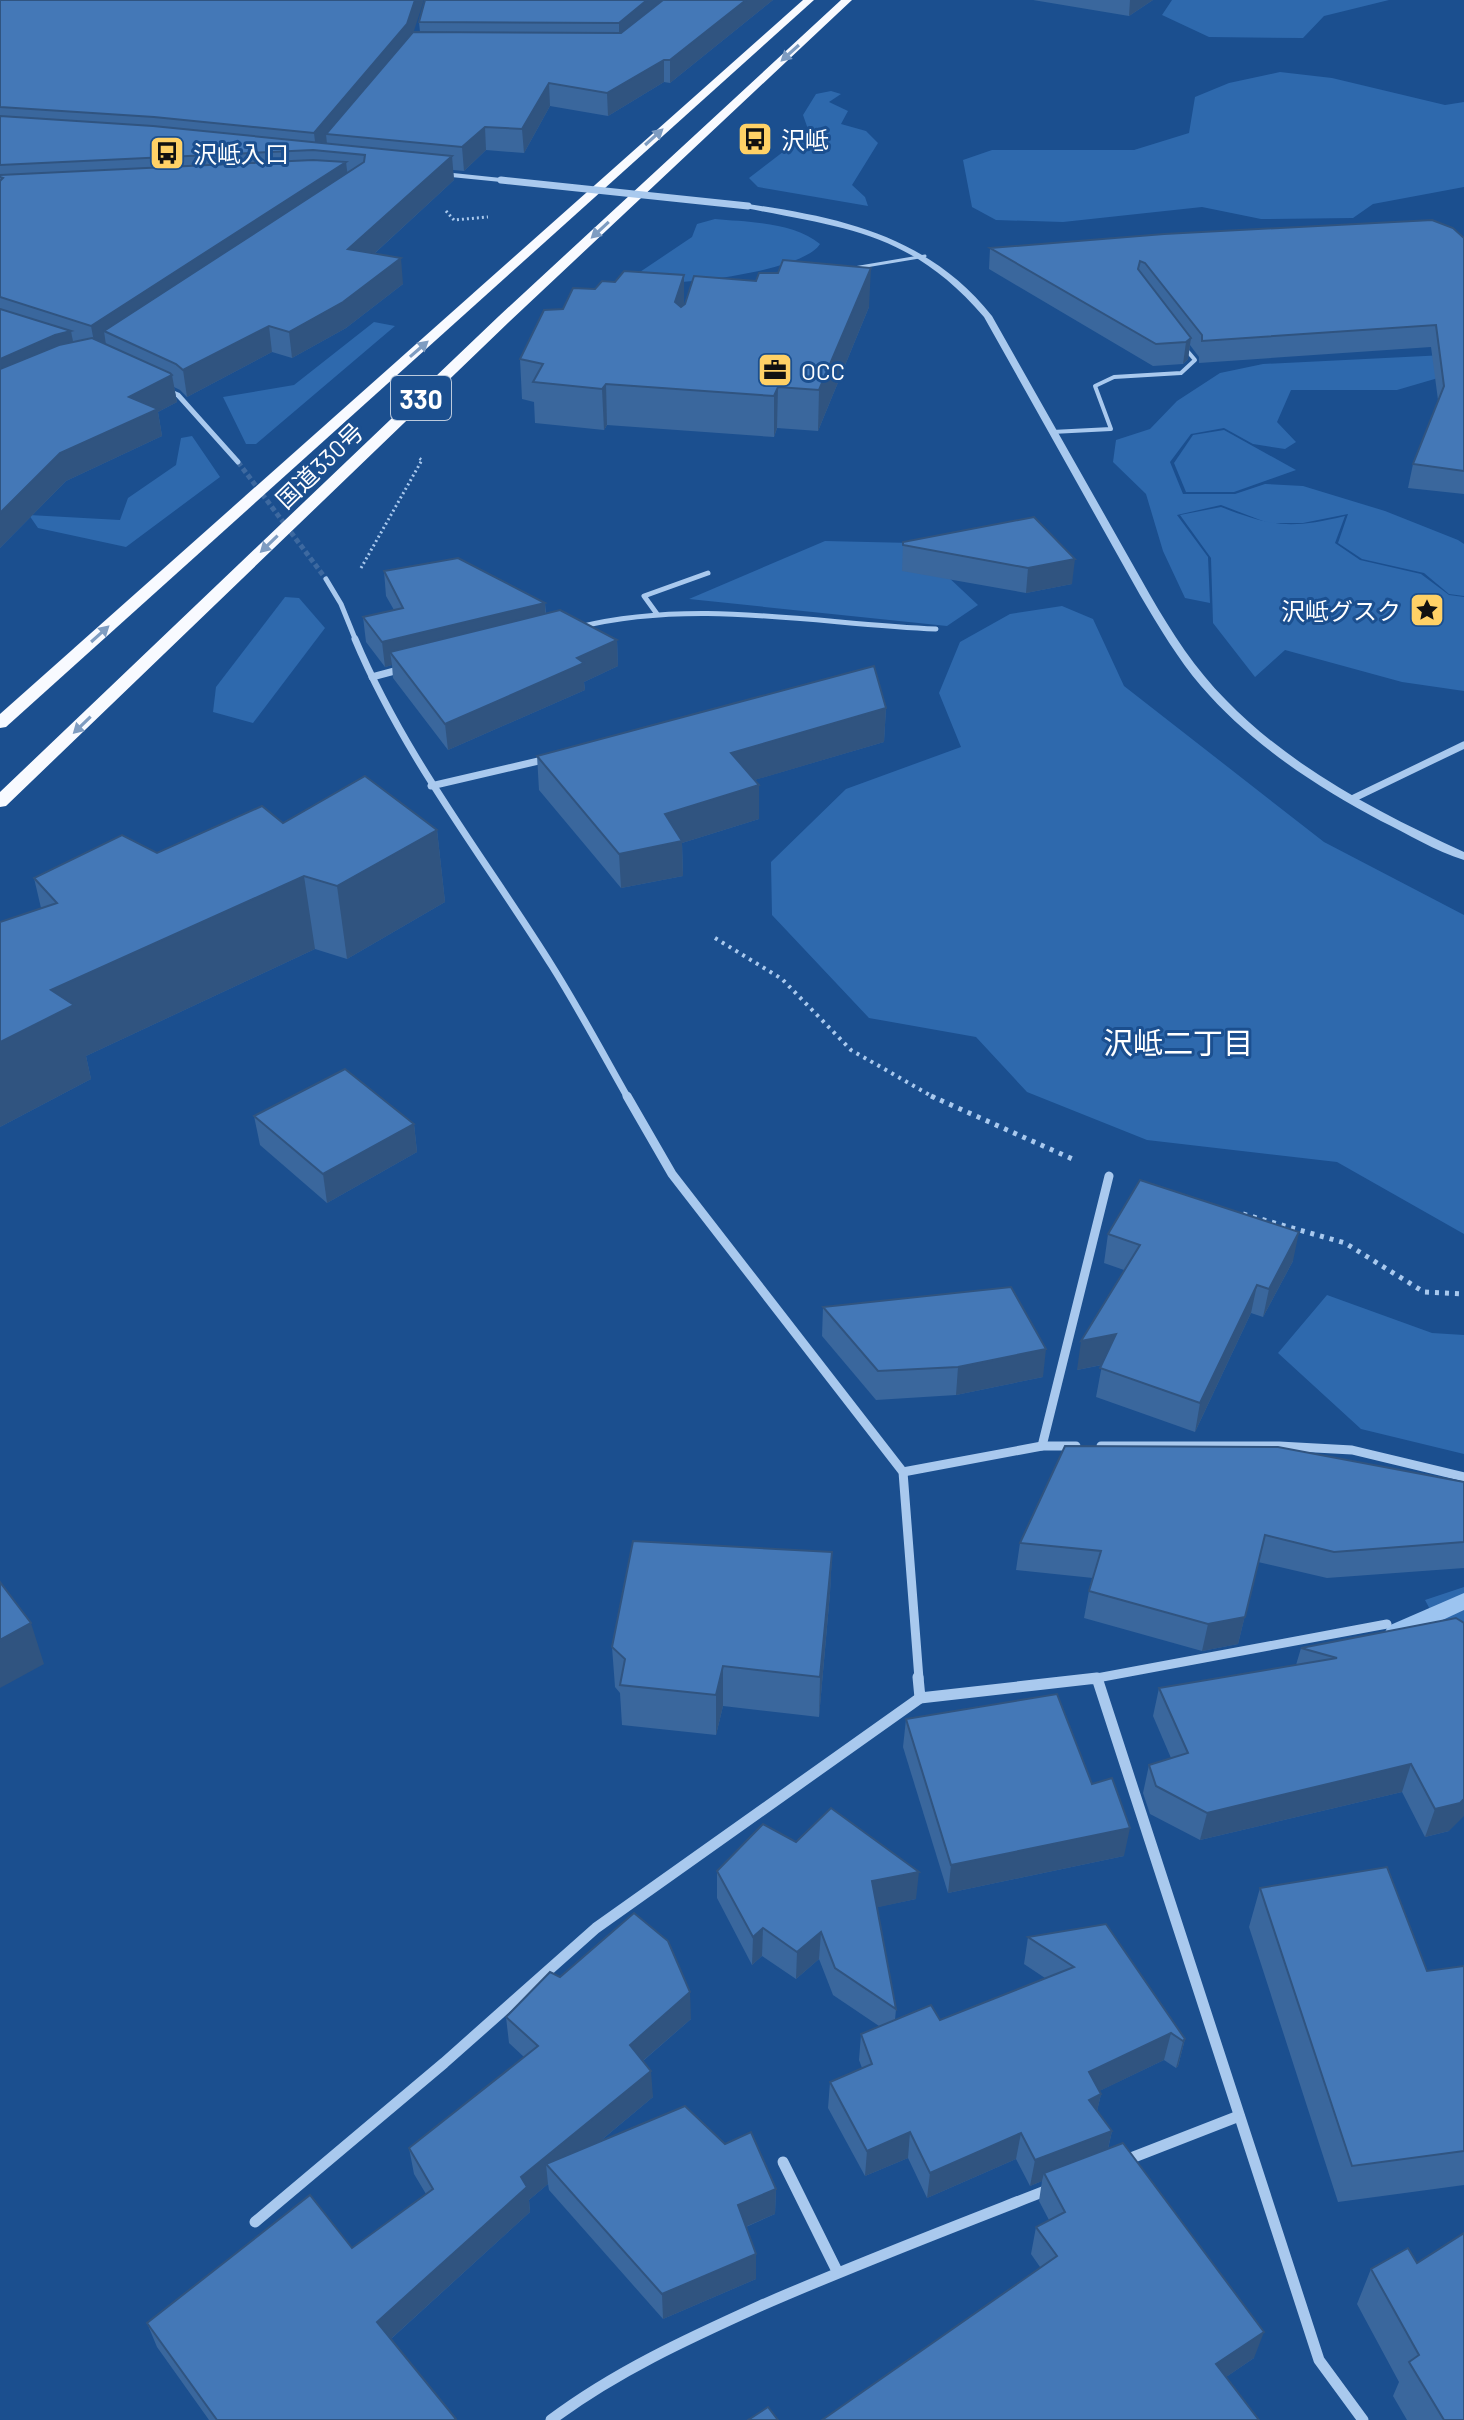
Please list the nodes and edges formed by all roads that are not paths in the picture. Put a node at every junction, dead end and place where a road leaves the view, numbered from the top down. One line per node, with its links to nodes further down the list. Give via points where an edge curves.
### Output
1 (809, 0): 17 (highway, 国道330号 / 330, one-way to 1)
2 (847, 0): 24 (highway, 国道330号 / 330, one-way to 24, via 471,350)
3 (425, 172): 4 (street, bridge, via 797,213 862,230)
4 (925, 256): 5 (lane); 8 (street, via 950,274 988,316)
5 (841, 270)
6 (1179, 340): 8 (lane, via 1195,360 1181,373 1114,377 1095,386 1111,429)
7 (164, 389): 9 (street, via 178,395)
8 (1052, 432): 23 (street, via 1157,619 1200,678 1273,747)
9 (238, 462)
10 (708, 573): 12 (street, via 644,596)
11 (326, 579): 16 (street)
12 (657, 614): 13 (street); 14 (street)
13 (565, 629)
14 (936, 629)
15 (416, 666): 16 (street)
16 (372, 677): 22 (street)
17 (0, 723)
18 (1464, 745): 19 (street)
19 (1446, 752): 20 (street); 23 (street)
20 (1464, 754)
21 (563, 755): 22 (street)
22 (431, 786): 28 (street, via 552,966 672,1174)
23 (1352, 799): 25 (street)
24 (0, 802)
25 (1464, 856)
26 (1109, 1176): 27 (street)
27 (1042, 1446): 28 (street); 29 (street, via 1352,1450)
28 (903, 1472): 32 (street)
29 (1464, 1477)
30 (1387, 1624): 31 (street)
31 (1097, 1678): 32 (street); 33 (street)
32 (920, 1698): 37 (street, via 596,1928)
33 (1239, 2116): 35 (street); 40 (street, via 1319,2360)
34 (783, 2162): 38 (street)
35 (1120, 2162)
36 (1061, 2185): 38 (street)
37 (255, 2222)
38 (837, 2271): 39 (street, via 649,2357)
39 (551, 2420)
40 (1363, 2420)

